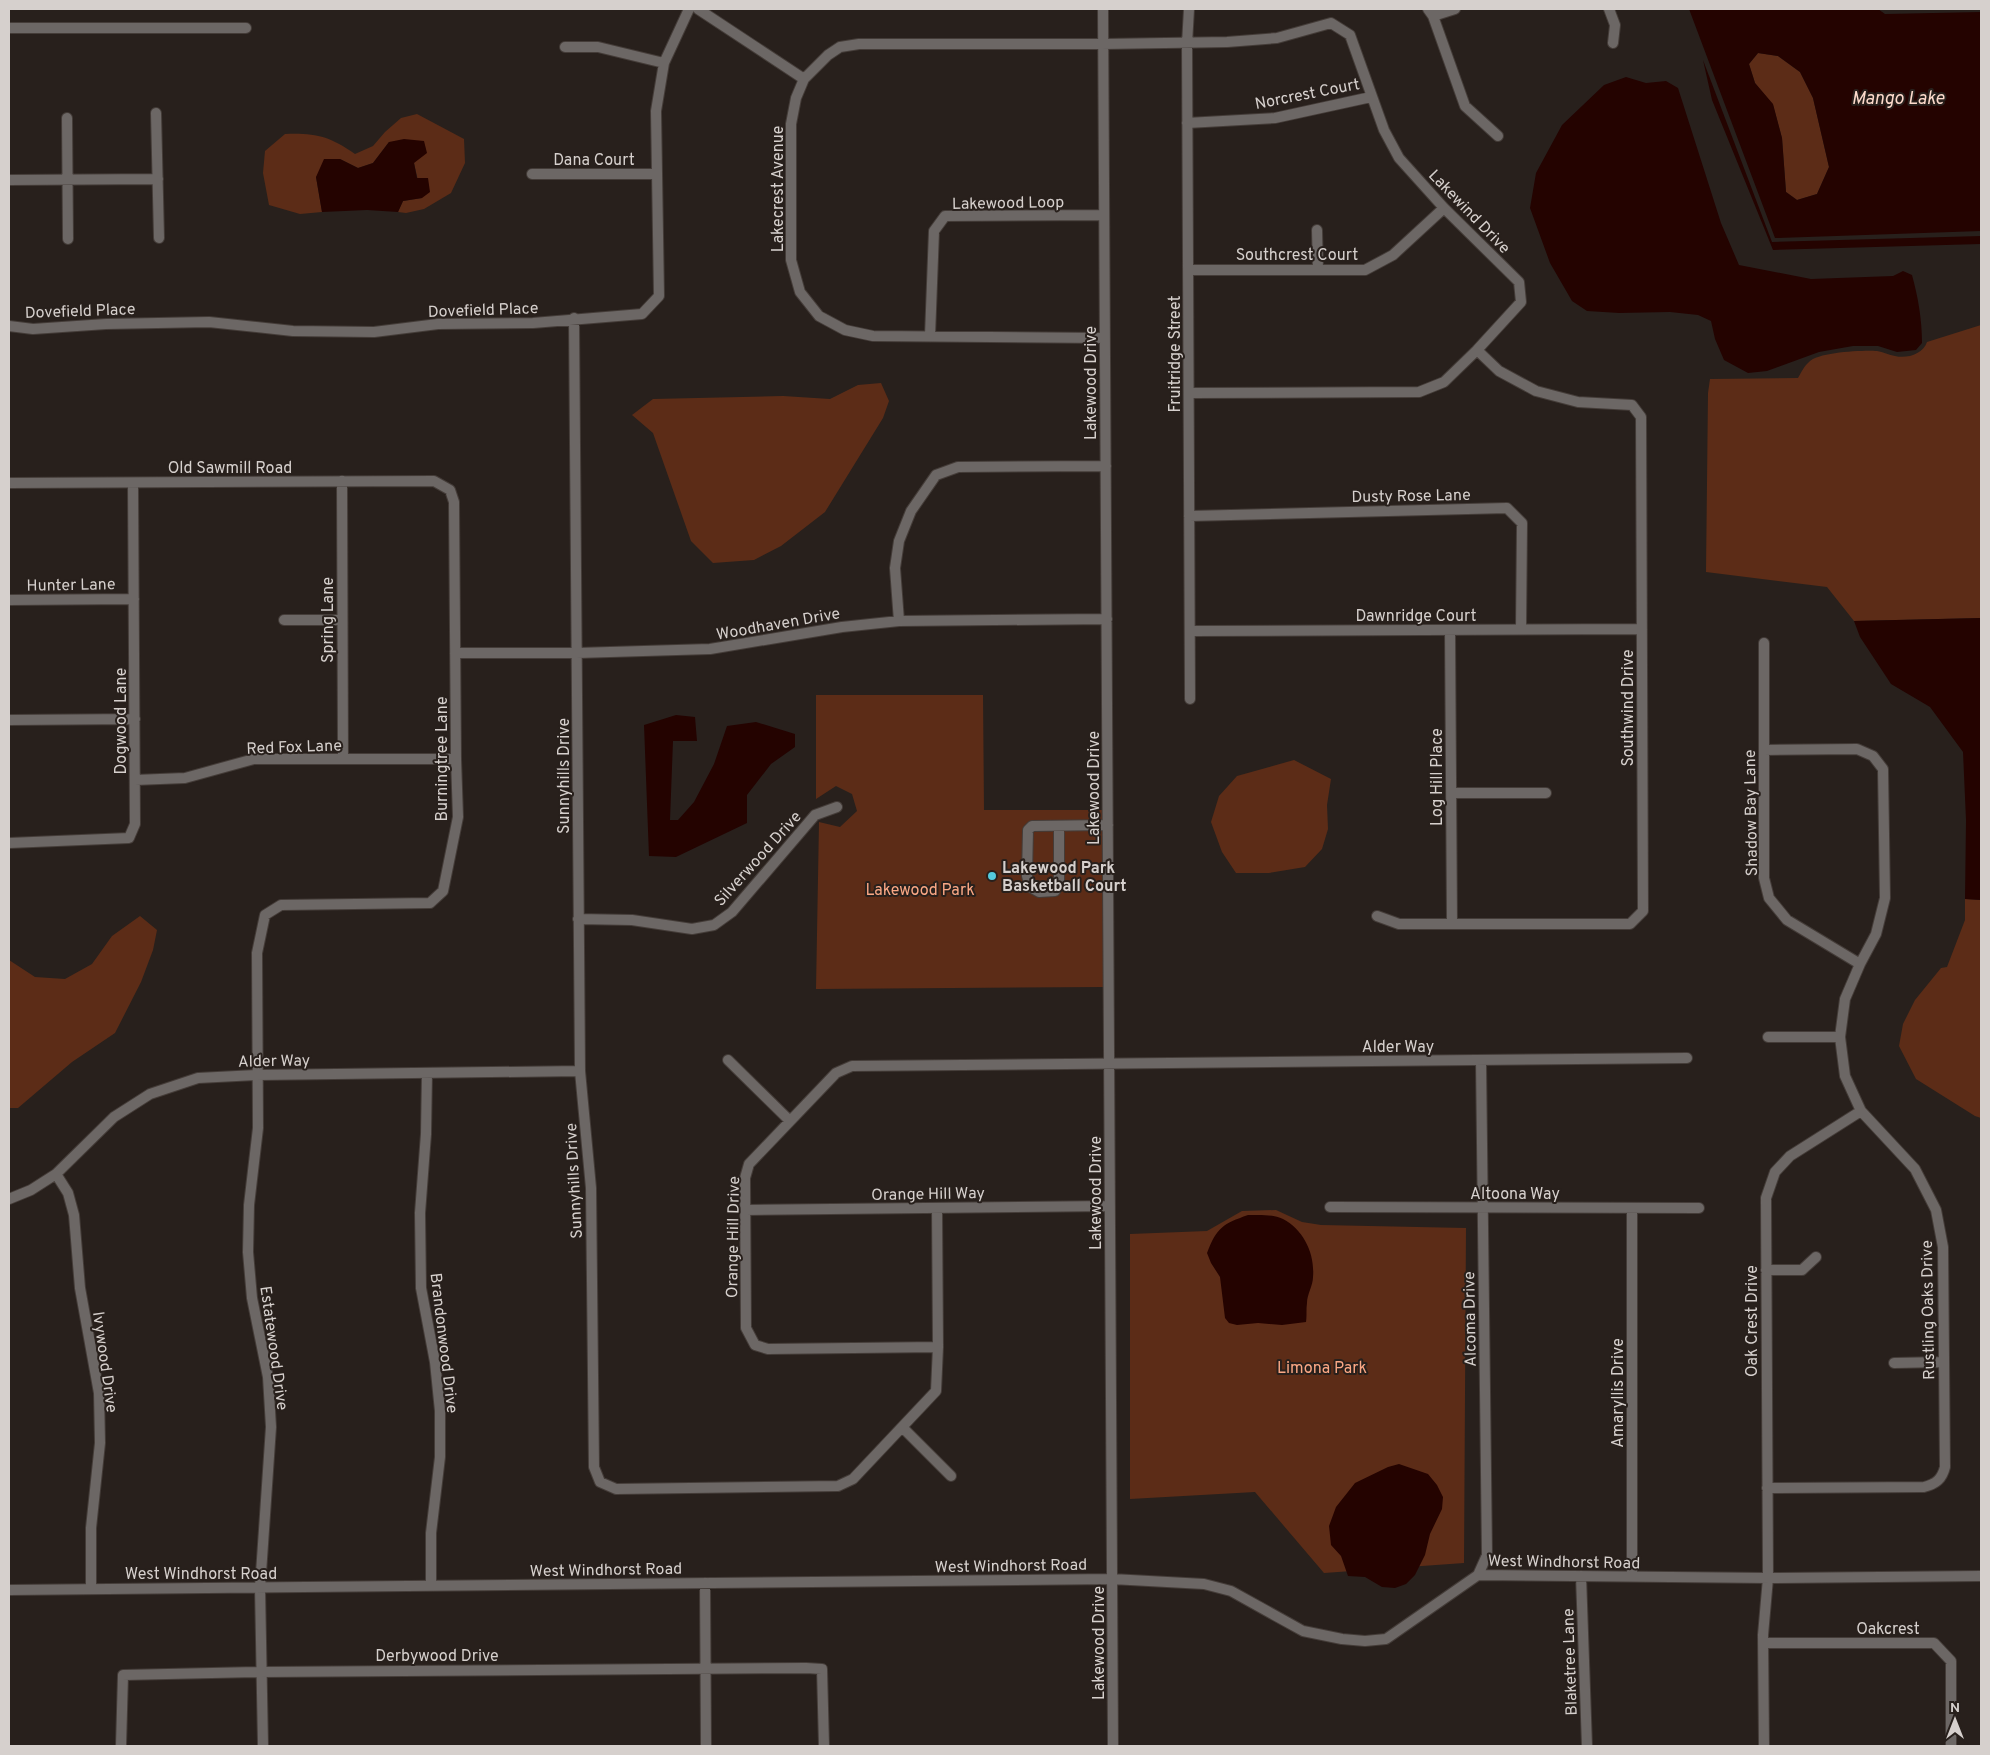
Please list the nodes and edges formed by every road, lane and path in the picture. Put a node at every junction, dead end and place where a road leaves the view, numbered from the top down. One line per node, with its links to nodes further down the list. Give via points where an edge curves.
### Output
1 (689, 9): 14 (street, Dovefield Place)
2 (698, 9): 15 (street)
3 (1103, 9): 11 (street, Lakewood Drive)
4 (1189, 9): 12 (street, Fruitridge Street)
5 (1455, 9): 7 (street)
6 (1609, 9): 10 (street, via 1615,25)
7 (1430, 12): 20 (street, via 1465,106)
8 (9, 28): 9 (street)
9 (246, 28)
10 (1612, 43)
11 (1103, 44): 12 (street, Lakewind Drive); 15 (street, Lakecrest Avenue, via 859,44 840,47); 27 (street, Lakewood Drive)
12 (1187, 44): 16 (street, Lakewind Drive, via 1277,38 1331,23 1350,35); 19 (street, Fruitridge Street)
13 (565, 47): 14 (street, via 598,46)
14 (664, 63): 22 (street, Dovefield Place, via 656,111)
15 (804, 79): 35 (street, Lakecrest Avenue, via 791,124 791,260 800,292 819,316 845,330 873,336)
16 (1371, 97): 19 (street, Norcrest Court, via 1275,118); 26 (street, Lakewind Drive, via 1399,158)
17 (156, 113): 23 (street)
18 (67, 118): 25 (street)
19 (1187, 123): 31 (street, Fruitridge Street)
20 (1498, 136)
21 (532, 174): 22 (street, Dana Court)
22 (656, 174): 33 (street, Dovefield Place, via 659,296 642,314)
23 (158, 179): 25 (street); 29 (street)
24 (9, 180): 25 (street)
25 (68, 180): 30 (street)
26 (1444, 208): 32 (street, Southcrest Court, via 1394,255 1365,270); 37 (street, Lakewind Drive, via 1518,282 1520,302)
27 (1104, 215): 35 (street, Lakewood Loop, via 945,216 934,231); 36 (street, Lakewood Drive)
28 (1317, 230): 32 (street)
29 (159, 238)
30 (68, 239)
31 (1189, 270): 32 (street, Southcrest Court); 38 (street, Fruitridge Street)
32 (1318, 270)
33 (574, 318): 34 (street, Dovefield Place, via 533,323 438,324 374,332 293,331 209,322 33,329); 57 (street, Sunnyhills Drive)
34 (9, 326)
35 (930, 336): 36 (street, Lakecrest Avenue)
36 (1105, 338): 39 (street, Lakewood Drive)
37 (1477, 350): 38 (street, Lakewind Drive, via 1444,382 1419,392); 52 (street, Southwind Drive, via 1499,371 1536,391 1578,402 1632,405 1641,417)
38 (1190, 393): 44 (street, Fruitridge Street)
39 (1106, 466): 47 (street, Lakewood Drive); 50 (street, via 958,467 936,475 911,511 899,540 895,568)
40 (342, 482): 42 (street, Old Sawmill Road); 43 (street, Old Sawmill Road, via 434,481); 49 (street, Spring Lane)
41 (9, 483): 42 (street, Old Sawmill Road)
42 (134, 483): 45 (street, Dogwood Lane)
43 (450, 490): 56 (street, Burningtree Lane, via 454,502)
44 (1189, 516): 51 (street, Dusty Rose Lane, via 1507,508 1522,523); 54 (street, Fruitridge Street)
45 (134, 599): 46 (street, Hunter Lane); 59 (street, Dogwood Lane)
46 (9, 600)
47 (1106, 619): 50 (street, Woodhaven Drive); 68 (street, Lakewood Drive)
48 (284, 620): 49 (street)
49 (342, 620): 62 (street, Spring Lane)
50 (899, 621): 57 (street, Woodhaven Drive, via 842,626 710,649)
51 (1520, 629): 52 (street, Dawnridge Court); 53 (street, Dawnridge Court)
52 (1642, 629): 73 (street, Southwind Drive, via 1643,911 1630,924)
53 (1450, 630): 54 (street, Dawnridge Court); 65 (street, Log Hill Place)
54 (1190, 631): 58 (street, Fruitridge Street)
55 (1764, 643): 61 (street, Shadow Bay Lane)
56 (455, 653): 57 (street, Woodhaven Drive); 63 (street, Burningtree Lane)
57 (577, 653): 72 (street, Sunnyhills Drive)
58 (1190, 698)
59 (135, 719): 60 (street); 64 (street, Dogwood Lane)
60 (9, 720)
61 (1764, 750): 74 (street, Shadow Bay Lane, via 1764,878 1769,898 1787,920); 74 (street, Rustling Oaks Drive, via 1857,750 1873,756 1882,769 1885,898 1876,934)
62 (343, 759): 63 (street, Red Fox Lane); 64 (street, Red Fox Lane, via 254,759 185,778)
63 (456, 759): 83 (street, Burningtree Lane, via 458,817 444,891 430,903 281,905 265,915 257,954)
64 (135, 780): 70 (street, Dogwood Lane, via 135,824 128,838)
65 (1451, 793): 66 (street); 73 (street, Log Hill Place)
66 (1546, 793)
67 (838, 806): 72 (street, Silverwood Drive, via 815,815 732,912 714,925 692,929 632,920)
68 (1108, 825): 69 (street); 80 (street, Lakewood Drive)
69 (1059, 826): 69 (street, via 1032,826 1028,830 1027,876 1030,887 1039,892 1055,891 1059,884)
70 (9, 843)
71 (1377, 916): 73 (street, Southwind Drive, via 1398,924)
72 (578, 919): 81 (street, Sunnyhills Drive)
73 (1452, 924)
74 (1860, 964): 75 (street, Rustling Oaks Drive, via 1845,999)
75 (1840, 1036): 76 (street); 84 (street, Rustling Oaks Drive, via 1845,1076)
76 (1768, 1037)
77 (1687, 1058): 79 (street, Alder Way)
78 (728, 1060): 85 (street)
79 (1480, 1060): 80 (street, Alder Way); 91 (street, Alcoma Drive)
80 (1109, 1064): 85 (street, Orange Hill Drive, via 852,1066 836,1073); 88 (street, Lakewood Drive)
81 (580, 1071): 82 (street, Alder Way); 100 (street, Sunnyhills Drive, via 591,1188 594,1467 600,1482 616,1489 838,1486 853,1479)
82 (427, 1073): 83 (street, Alder Way); 110 (street, Brandonwood Drive, via 420,1213 421,1288 435,1362 440,1411 440,1457 431,1533)
83 (258, 1075): 86 (street, Alder Way, via 198,1078 150,1094 114,1117); 111 (street, Estatewood Drive, via 258,1128 249,1205 248,1252 252,1298 268,1377 271,1427)
84 (1861, 1111): 96 (street, Oak Crest Drive, via 1790,1156 1774,1172 1766,1198); 98 (street, Rustling Oaks Drive, via 1915,1169 1936,1210 1943,1247)
85 (789, 1120): 94 (street, Orange Hill Drive, via 749,1164 745,1178)
86 (56, 1174): 87 (street, Alder Way); 112 (street, Ivywood Drive, via 68,1193 74,1215 80,1288 99,1393 100,1443 91,1528)
87 (9, 1199)
88 (1110, 1206): 90 (street, Orange Hill Way); 108 (street, Lakewood Drive)
89 (1330, 1207): 91 (street, Altoona Way)
90 (937, 1208): 94 (street, Orange Hill Way); 97 (street, Sunnyhills Drive)
91 (1483, 1208): 93 (street, Altoona Way); 103 (street, Alcoma Drive, via 1488,1554)
92 (1699, 1208): 93 (street, Altoona Way)
93 (1632, 1209): 105 (street, Amaryllis Drive)
94 (745, 1210): 97 (street, Orange Hill Drive, via 746,1328 755,1345 768,1349)
95 (1816, 1257): 96 (street, via 1802,1270)
96 (1766, 1270): 102 (street, Oak Crest Drive)
97 (938, 1347): 100 (street, Sunnyhills Drive, via 936,1391)
98 (1943, 1362): 99 (street); 102 (street, Rustling Oaks Drive, via 1945,1466 1943,1475 1932,1485 1924,1488)
99 (1894, 1363)
100 (903, 1428): 101 (street)
101 (952, 1476)
102 (1767, 1488): 107 (street, Oak Crest Drive)
103 (1478, 1575): 104 (street, West Windhorst Road); 108 (street, West Windhorst Road, via 1386,1639 1365,1641 1303,1631 1231,1591 1204,1584)
104 (1581, 1576): 105 (street, West Windhorst Road); 122 (street, Blaketree Lane)
105 (1632, 1576): 107 (street, West Windhorst Road)
106 (1981, 1576): 107 (street, West Windhorst Road)
107 (1768, 1578): 114 (street)
108 (1112, 1579): 109 (street, West Windhorst Road); 121 (street, Lakewood Drive)
109 (705, 1583): 110 (street, West Windhorst Road); 115 (street)
110 (431, 1586): 111 (street, West Windhorst Road)
111 (260, 1588): 112 (street, West Windhorst Road); 116 (street, Estatewood Drive)
112 (91, 1589): 113 (street, West Windhorst Road)
113 (9, 1590)
114 (1763, 1643): 123 (street); 124 (street, Oakcrest, via 1934,1643 1951,1661)
115 (705, 1669): 116 (street, Derbywood Drive); 119 (street); 120 (street, Derbywood Drive, via 822,1669)
116 (261, 1672): 117 (street, Derbywood Drive, via 123,1675); 118 (street, Estatewood Drive)
117 (121, 1746)
118 (263, 1746)
119 (706, 1746)
120 (824, 1746)
121 (1113, 1746)
122 (1587, 1746)
123 (1764, 1746)
124 (1951, 1746)

